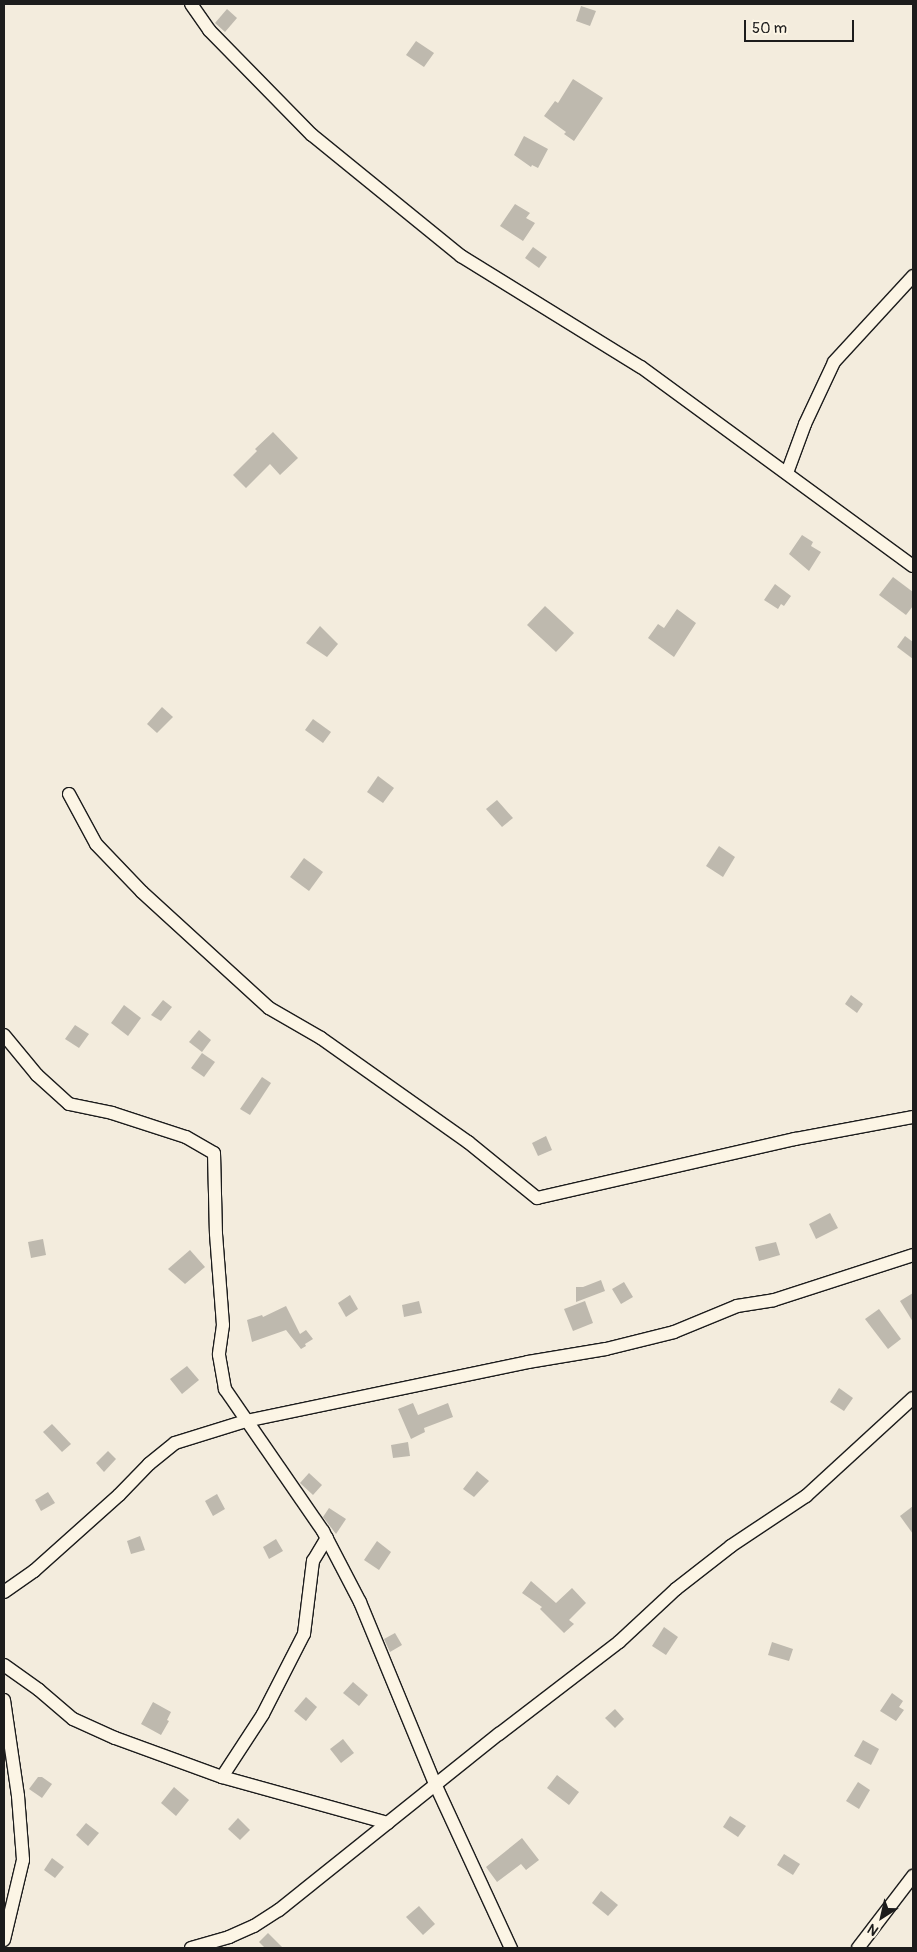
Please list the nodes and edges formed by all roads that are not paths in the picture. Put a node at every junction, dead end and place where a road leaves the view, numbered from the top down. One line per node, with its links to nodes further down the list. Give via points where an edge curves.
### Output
1 (191, 4): 3 (street, via 209,30 312,135 461,256 640,367)
2 (913, 276): 3 (street, via 834,362 805,424)
3 (787, 474): 4 (street)
4 (913, 566)
5 (69, 794): 7 (street, via 96,844 142,892 269,1008 321,1038 468,1142 537,1198 795,1139)
6 (4, 1035): 10 (street, via 36,1074 69,1104 112,1112 186,1137 214,1153 223,1325 220,1355 225,1389)
7 (913, 1117)
8 (913, 1255): 10 (street, via 774,1300 737,1306 674,1332 606,1349)
9 (913, 1398): 16 (street, via 806,1496 731,1546 676,1589 619,1642)
10 (246, 1421): 11 (street); 12 (street, via 175,1443 34,1571)
11 (327, 1538): 15 (street, via 313,1561 304,1634 263,1714); 16 (street, via 360,1602)
12 (4, 1592)
13 (4, 1665): 15 (street, via 73,1719)
14 (4, 1700): 19 (street, via 18,1796 23,1860)
15 (222, 1777): 17 (street)
16 (436, 1786): 17 (street); 21 (street)
17 (388, 1823): 20 (street, via 254,1926)
18 (913, 1876): 22 (street)
19 (4, 1940)
20 (190, 1948)
21 (511, 1948)
22 (858, 1948)

